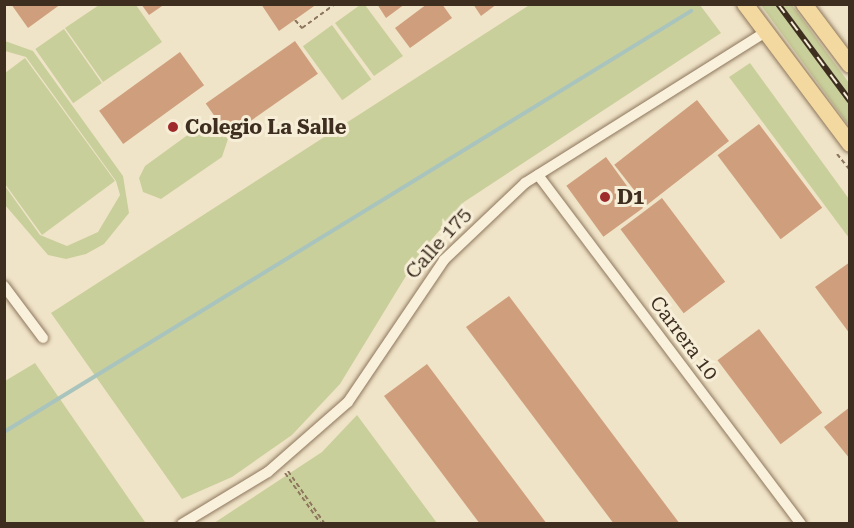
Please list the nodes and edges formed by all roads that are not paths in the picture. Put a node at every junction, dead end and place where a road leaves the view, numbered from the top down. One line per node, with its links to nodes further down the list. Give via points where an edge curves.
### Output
1 (746, 4): 3 (main road)
2 (804, 4): 4 (main road)
3 (766, 32): 5 (main road); 6 (street, Calle 175)
4 (849, 65)
5 (849, 144)
6 (538, 175): 9 (street, Calle 175, via 482,219 444,260 348,402 268,472); 10 (street, Carrera 10)
7 (4, 286): 8 (street)
8 (42, 338)
9 (182, 524)
10 (801, 524)

